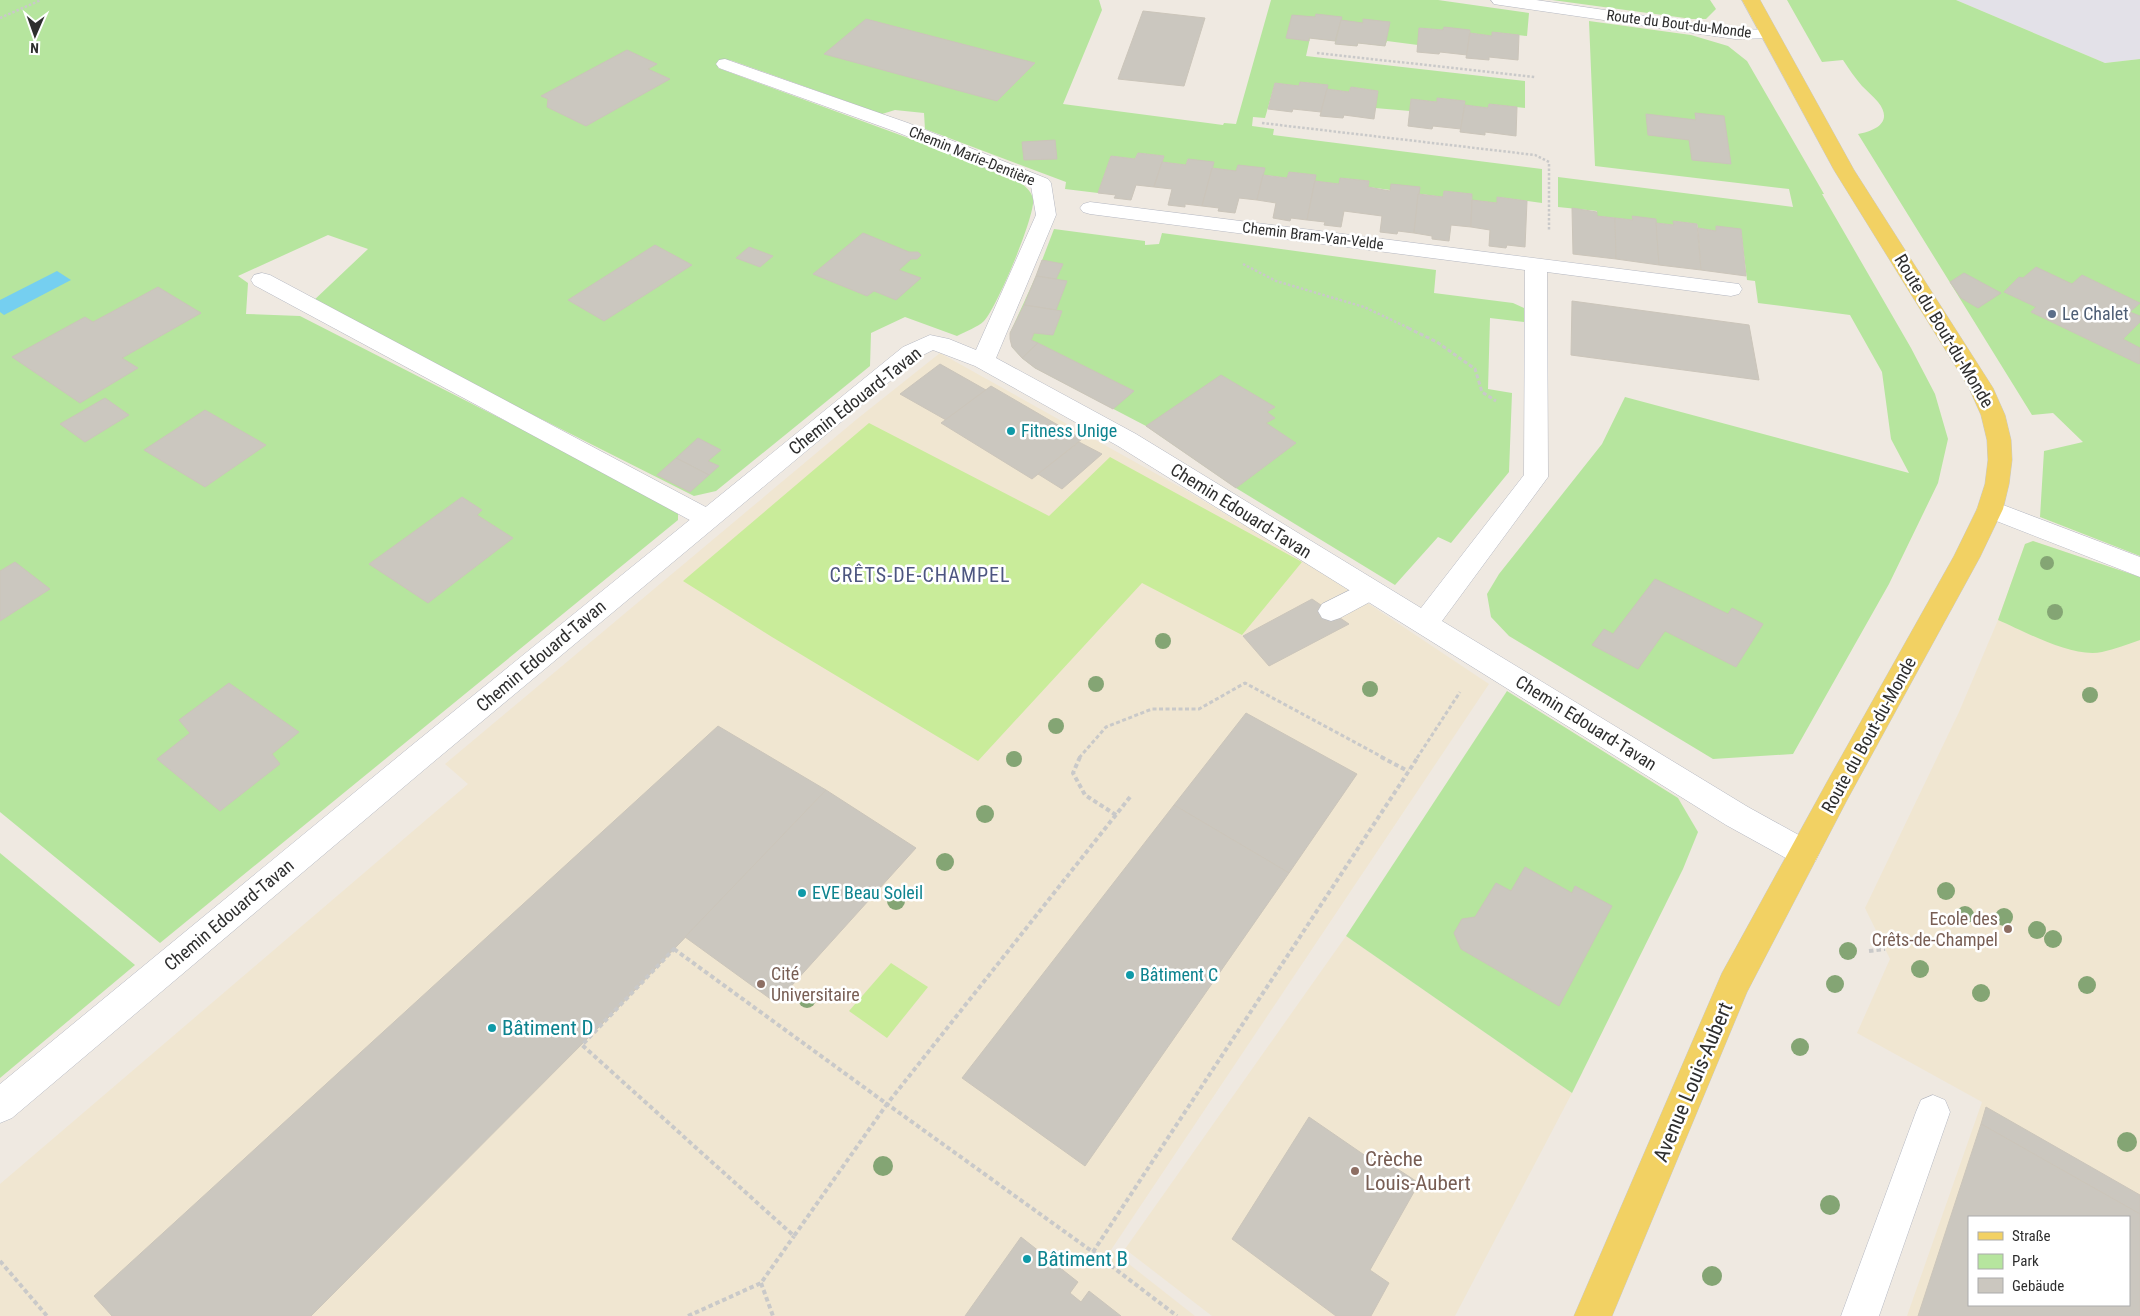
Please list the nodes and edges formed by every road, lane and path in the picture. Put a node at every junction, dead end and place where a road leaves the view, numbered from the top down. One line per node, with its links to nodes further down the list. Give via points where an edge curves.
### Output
1 (41, 0): 4 (path)
2 (1500, 0): 5 (street, Route du Bout-du-Monde, via 1736,34)
3 (1751, 0): 5 (main road, Route du Bout-du-Monde)
4 (0, 18)
5 (1769, 34): 17 (main road, Route du Bout-du-Monde, via 1844,170 1966,362 1994,415 2000,460)
6 (1317, 53): 8 (path)
7 (725, 64): 15 (street, Chemin Marie-Dentière, via 901,127 1041,183 1046,215)
8 (1535, 77)
9 (1262, 123): 12 (path, via 1535,155 1549,162)
10 (1090, 208): 12 (street, Chemin Bram-Van-Velde)
11 (1242, 264): 16 (path, via 1276,281 1364,307 1438,342 1475,369 1482,392 1505,407)
12 (1543, 265): 14 (street, Chemin Bram-Van-Velde); 16 (street)
13 (262, 280): 18 (street)
14 (1731, 289)
15 (983, 361): 18 (street, Chemin Edouard-Tavan, via 930,342 911,352); 20 (street, Chemin Edouard-Tavan, via 1127,440)
16 (1536, 415): 22 (street, via 1536,477)
17 (1990, 509): 19 (street); 27 (main road, Route du Bout-du-Monde, via 1963,565)
18 (708, 519): 31 (street, Chemin Edouard-Tavan)
19 (2140, 566)
20 (1370, 590): 21 (street); 22 (street, Chemin Edouard-Tavan)
21 (1331, 611)
22 (1424, 624): 23 (street, Chemin Edouard-Tavan)
23 (1483, 660): 24 (path); 27 (street, Chemin Edouard-Tavan, via 1736,816)
24 (1408, 771): 26 (path, via 1246,683 1199,709 1152,709 1106,727 1080,754 1073,773 1085,795); 34 (path)
25 (1130, 797): 26 (path)
26 (1116, 815): 30 (path)
27 (1804, 852): 41 (main road, Avenue Louis-Aubert, via 1734,984)
28 (1885, 949): 29 (path)
29 (1869, 951)
30 (887, 1104): 33 (path); 33 (path, via 674,949 582,1045); 34 (path)
31 (0, 1106)
32 (1932, 1112): 42 (street)
33 (794, 1236): 36 (path)
34 (1093, 1252): 40 (path)
35 (0, 1262): 37 (path)
36 (761, 1283): 38 (path); 39 (path)
37 (47, 1316)
38 (688, 1316)
39 (773, 1316)
40 (1177, 1316)
41 (1593, 1316)
42 (1860, 1316)

